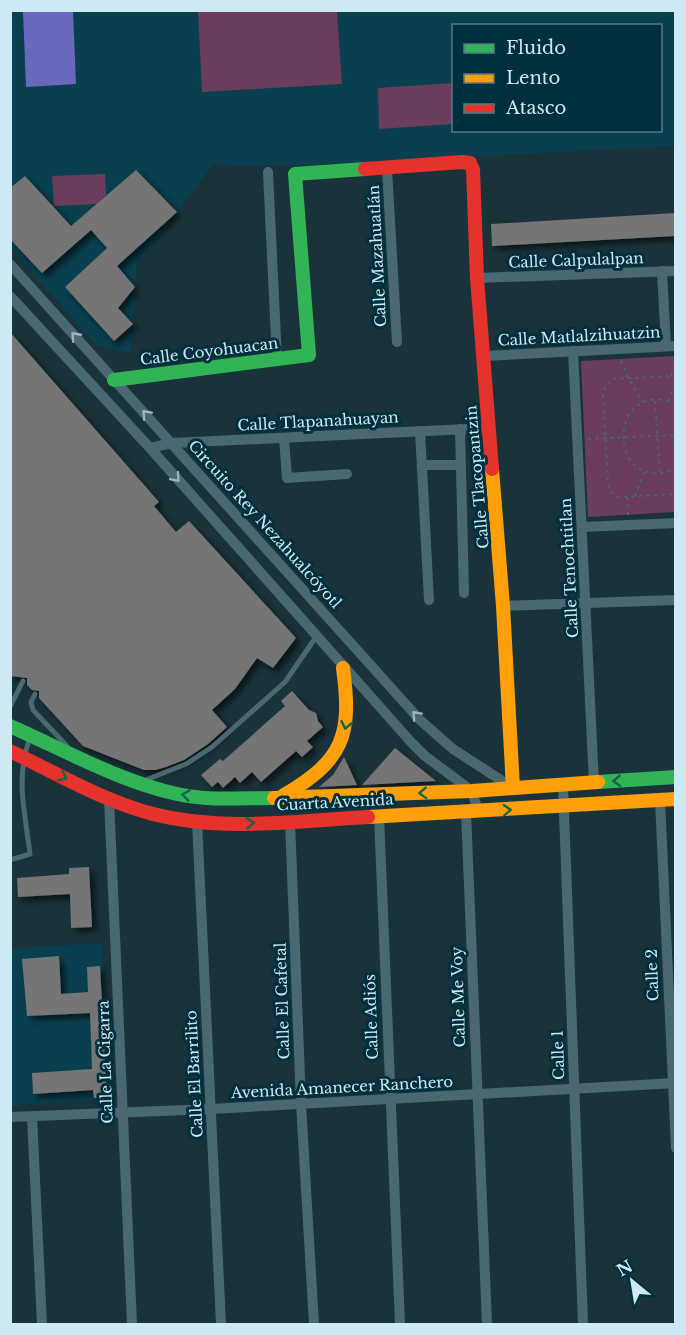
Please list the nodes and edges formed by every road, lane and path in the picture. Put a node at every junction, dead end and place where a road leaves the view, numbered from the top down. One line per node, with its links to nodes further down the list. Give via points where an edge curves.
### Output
1 (387, 169): 6 (main road, Calle Tlacopantzin, via 470,163); 8 (street, Calle Mazahuatlán); 13 (main road, Calle Coyohuacan, via 295,174 309,355)
2 (268, 172): 13 (street)
3 (10, 264): 17 (street, Circuito Rey Nezahualcóyotl, one-way to 3)
4 (675, 271): 5 (street, Calle Calpulalpan)
5 (662, 272): 6 (street, Calle Calpulalpan); 9 (street)
6 (477, 278): 12 (main road, Calle Tlacopantzin)
7 (10, 296): 33 (street)
8 (397, 342)
9 (670, 346): 10 (street, Calle Matlalzihuatzin)
10 (616, 349): 11 (street, Calle Matlalzihuatzin); 16 (path)
11 (573, 351): 12 (street, Calle Matlalzihuatzin); 30 (street, Calle Tenochtitlan)
12 (484, 356): 23 (main road, Calle Tlacopantzin)
13 (277, 360): 17 (main road, Calle Coyohuacan)
14 (675, 363): 15 (path)
15 (674, 376): 16 (path)
16 (628, 378): 21 (path); 31 (path, via 613,379 604,389)
17 (114, 380): 32 (street, Circuito Rey Nezahualcóyotl, one-way to 17)
18 (675, 381): 20 (path)
19 (655, 400): 20 (path); 21 (path); 27 (path)
20 (668, 401): 22 (path)
21 (643, 403): 29 (path, via 626,420)
22 (675, 404)
23 (489, 428): 24 (street, Calle Tlapanahuayan); 53 (main road, Calle Tlacopantzin)
24 (460, 429): 25 (street, Calle Tlapanahuayan); 35 (street)
25 (420, 431): 28 (street, Calle Tlapanahuayan); 34 (street)
26 (675, 435): 27 (path)
27 (657, 436): 29 (path); 38 (path)
28 (284, 438): 32 (street, Calle Tlapanahuayan); 39 (street, via 287,478)
29 (622, 438): 31 (path); 37 (path, via 628,457)
30 (578, 439): 31 (path); 48 (street, Calle Tenochtitlan)
31 (606, 439): 43 (path, via 609,488 619,497)
32 (172, 443): 33 (street, Calle Tlapanahuayan); 41 (street, Circuito Rey Nezahualcóyotl)
33 (150, 448): 45 (street, one-way to 45)
34 (422, 465): 35 (street); 50 (street)
35 (461, 465): 49 (street)
36 (674, 469): 38 (path); 40 (path)
37 (645, 471): 38 (path); 44 (path)
38 (660, 473)
39 (347, 474)
40 (675, 475)
41 (215, 490): 45 (street); 67 (street, Circuito Rey Nezahualcóyotl, one-way to 41, via 453,749 420,720)
42 (675, 494): 44 (path)
43 (627, 496): 44 (path); 47 (path)
44 (635, 496)
45 (200, 506): 54 (street)
46 (675, 523): 47 (street)
47 (628, 525): 48 (street)
48 (582, 527): 52 (street, Calle Tenochtitlan)
49 (464, 593)
50 (429, 600)
51 (675, 600): 52 (street)
52 (586, 603): 53 (street); 65 (street, Calle Tenochtitlan)
53 (504, 606): 67 (main road, Calle Tlacopantzin)
54 (316, 637): 55 (street); 64 (lane, via 285,682 212,747 186,764)
55 (343, 668): 68 (street, via 425,756); 69 (main road, one-way to 69, via 348,718 341,744 312,779)
56 (23, 681): 58 (lane)
57 (35, 693): 62 (lane, via 33,710)
58 (10, 707)
59 (10, 726): 60 (main road, Cuarta Avenida)
60 (31, 736): 61 (lane); 62 (main road, Cuarta Avenida)
61 (17, 754): 70 (main road, Cuarta Avenida, one-way to 70); 78 (lane, via 30,854)
62 (76, 756): 64 (main road, Cuarta Avenida)
63 (675, 777): 65 (main road, Cuarta Avenida, one-way to 65)
64 (139, 783): 69 (main road, Cuarta Avenida, one-way to 64, via 205,798)
65 (594, 783): 66 (main road, Cuarta Avenida)
66 (563, 784): 67 (main road, Cuarta Avenida); 73 (street, Calle 1)
67 (513, 788): 68 (main road, Cuarta Avenida)
68 (472, 791): 69 (main road, Cuarta Avenida, one-way to 69); 74 (street)
69 (279, 798)
70 (109, 799): 77 (main road, Cuarta Avenida); 85 (street, Calle La Cigarra)
71 (675, 799): 72 (main road, Cuarta Avenida)
72 (660, 800): 73 (main road, Cuarta Avenida); 79 (street, Calle 2)
73 (564, 807): 74 (main road, Cuarta Avenida, one-way to 73); 80 (street, Calle 1)
74 (472, 812): 75 (main road, Cuarta Avenida); 81 (street, Calle Me Voy)
75 (379, 816): 76 (main road, Cuarta Avenida); 82 (street, Calle Adiós)
76 (290, 821): 77 (main road, Cuarta Avenida, one-way to 76); 83 (street, Calle El Cafetal)
77 (197, 822): 84 (street, Calle El Barrilito)
78 (10, 860)
79 (673, 1084): 80 (street, Avenida Amanecer Ranchero); 88 (street, Calle 2)
80 (574, 1090): 81 (street, Avenida Amanecer Ranchero); 95 (street, Calle 1)
81 (477, 1095): 82 (street, Avenida Amanecer Ranchero); 94 (street, Calle Me Voy)
82 (389, 1100): 83 (street, Avenida Amanecer Ranchero); 93 (street, Calle Adiós)
83 (301, 1104): 84 (street, Avenida Amanecer Ranchero); 92 (street, Calle El Cafetal)
84 (211, 1109): 85 (street, Avenida Amanecer Ranchero); 91 (street, Calle El Barrilito)
85 (123, 1112): 86 (street, Avenida Amanecer Ranchero); 90 (street, Calle La Cigarra)
86 (32, 1117): 87 (street, Avenida Amanecer Ranchero); 89 (street)
87 (10, 1118)
88 (675, 1148)
89 (42, 1324)
90 (132, 1324)
91 (221, 1324)
92 (314, 1324)
93 (400, 1324)
94 (487, 1324)
95 (583, 1324)

